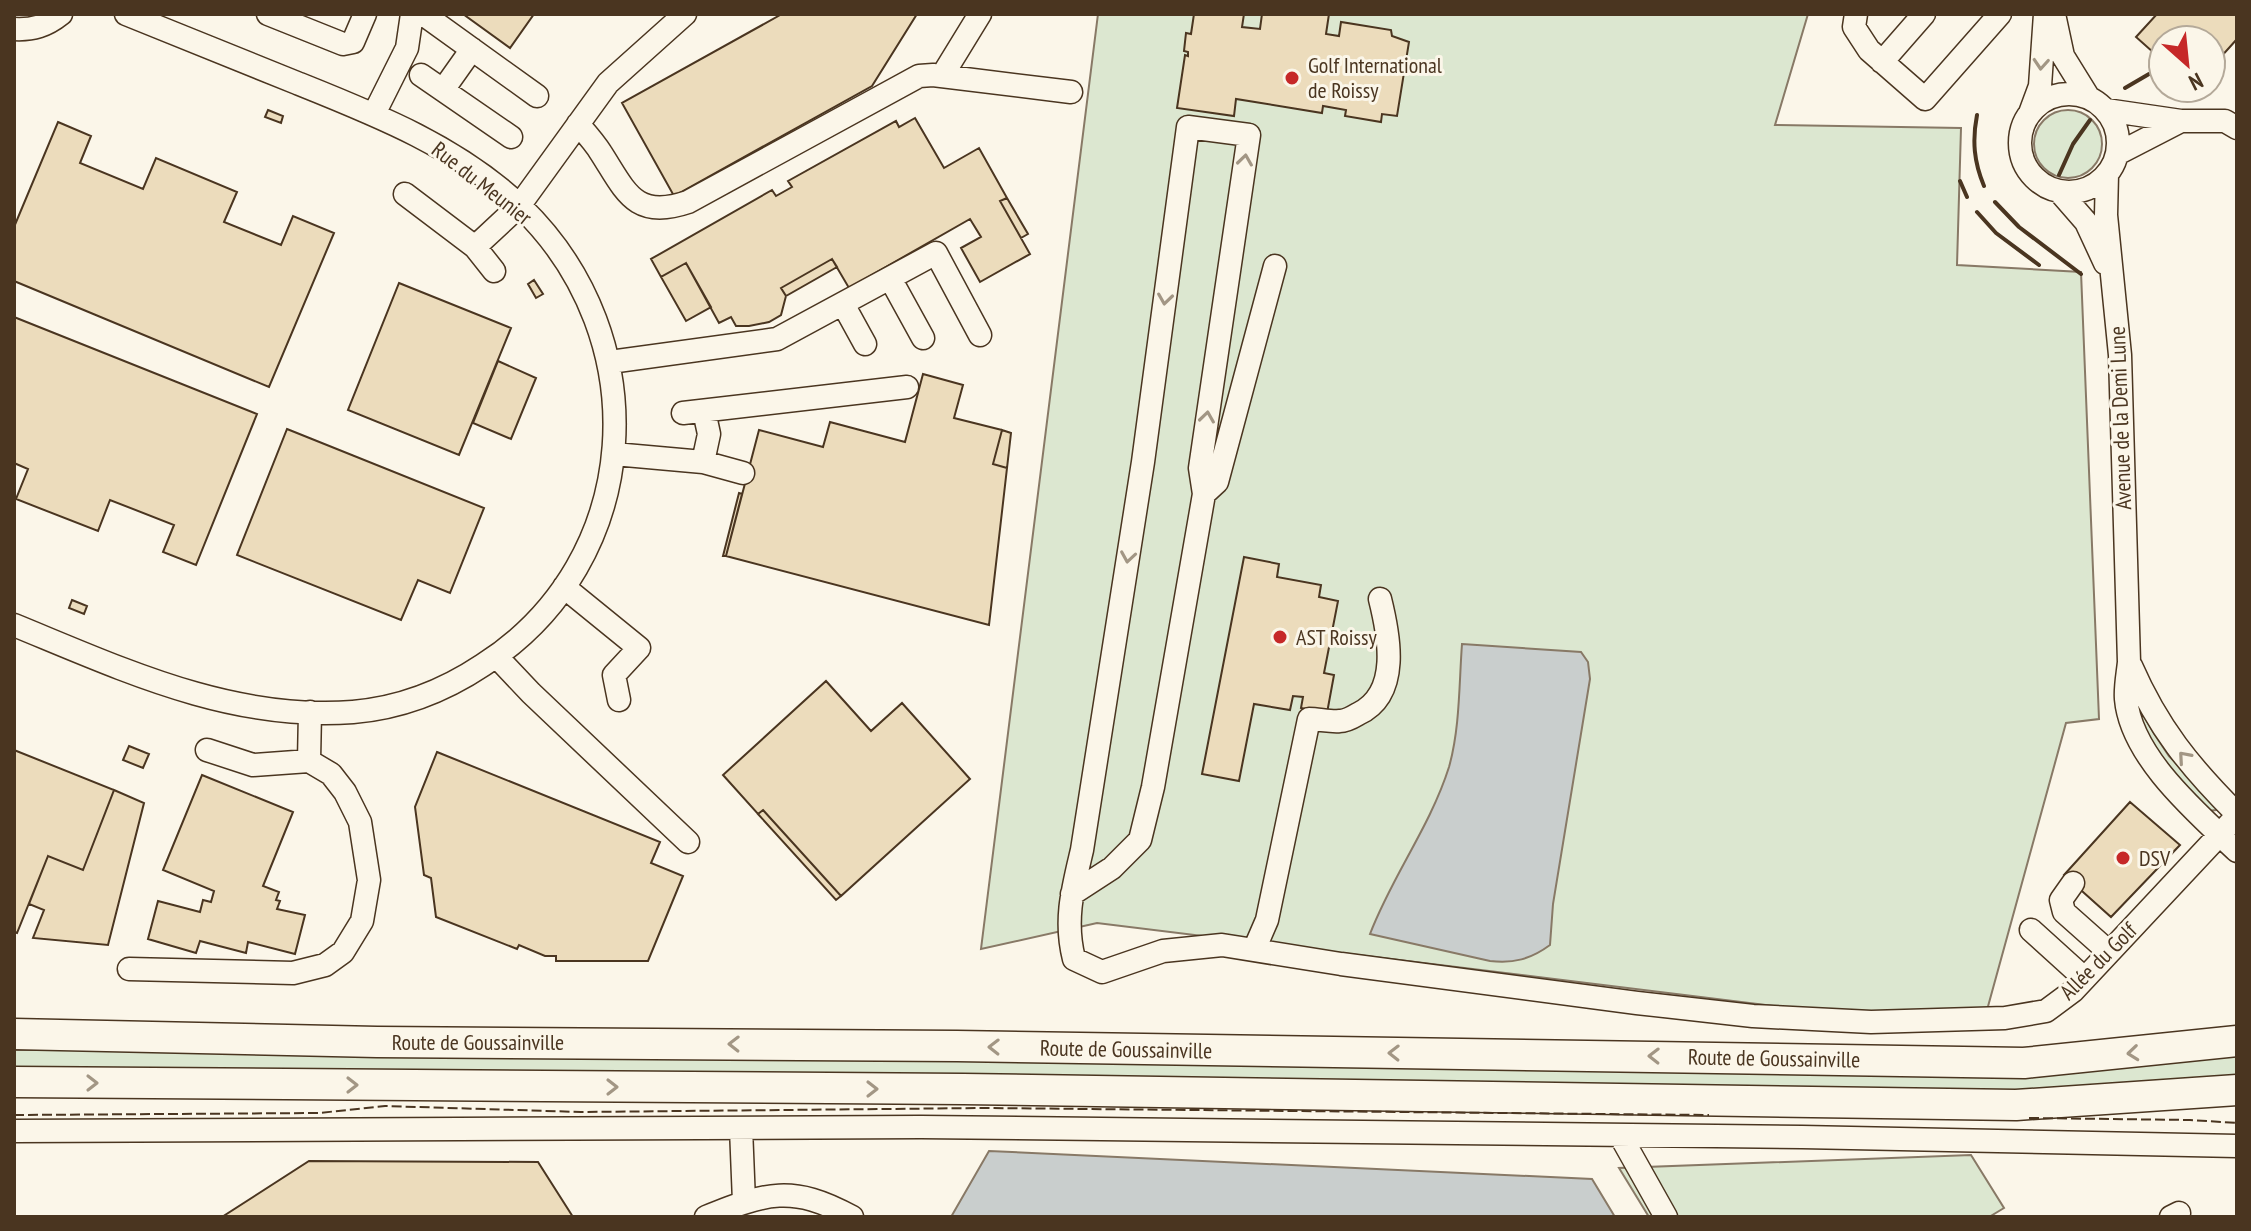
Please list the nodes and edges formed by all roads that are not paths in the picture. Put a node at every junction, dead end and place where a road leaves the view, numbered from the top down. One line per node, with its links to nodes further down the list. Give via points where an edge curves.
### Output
1 (61, 14): 14 (street, via 49,24)
2 (126, 14): 25 (street, Rue du Meunier)
3 (268, 14): 4 (street, via 343,44 353,42)
4 (365, 14)
5 (412, 14): 25 (street, via 407,48)
6 (423, 14): 16 (street)
7 (685, 14): 27 (street, via 608,83)
8 (980, 14): 19 (street)
9 (1856, 14): 17 (street, via 1859,38)
10 (1924, 14): 17 (street)
11 (2000, 14): 17 (street, via 1925,99)
12 (2045, 14): 24 (street, one-way to 24, via 2040,86)
13 (2054, 14): 23 (street, via 2063,56)
14 (22, 29): 15 (street)
15 (14, 49)
16 (472, 49): 20 (street); 22 (street)
17 (1882, 62)
18 (421, 75): 20 (street)
19 (942, 76): 21 (street); 27 (street, via 919,76 669,209 635,202)
20 (443, 90): 29 (street)
21 (1071, 92)
22 (537, 96)
23 (2098, 104): 24 (street, via 2073,94 2057,95); 26 (street); 30 (street, via 2114,123 2118,139)
24 (2030, 113): 31 (street, via 2022,128 2023,160 2037,179)
25 (374, 114): 33 (street, Rue du Meunier, via 453,156)
26 (2181, 121): 28 (street, via 2225,121); 30 (street)
27 (578, 124): 33 (street)
28 (2237, 128)
29 (511, 137)
30 (2112, 164): 31 (street, via 2085,189); 38 (street, Avenue de la Demi Lune, via 2106,215)
31 (2059, 191): 38 (street, via 2086,222)
32 (405, 194): 34 (street)
33 (519, 206): 34 (street); 43 (street, Rue du Meunier, via 564,257 591,305)
34 (475, 247): 36 (street)
35 (1275, 266): 48 (street, via 1217,482)
36 (494, 271)
37 (890, 278): 39 (street); 40 (street, via 936,253); 41 (street)
38 (2113, 279): 53 (street, Avenue de la Demi Lune)
39 (843, 304): 42 (street); 43 (street, via 777,339)
40 (980, 335)
41 (923, 338)
42 (865, 344)
43 (610, 362): 45 (street, Rue du Meunier)
44 (907, 387): 46 (street, via 694,412 709,434)
45 (614, 454): 46 (street); 49 (street, Rue du Meunier, via 598,521)
46 (703, 462): 47 (street)
47 (743, 473)
48 (1204, 494): 63 (street, via 1140,840 1112,868); 63 (street, one-way to 63, via 1200,468 1249,135 1188,127 1143,462)
49 (564, 587): 52 (street, Rue du Meunier); 54 (street, via 639,648 614,675)
50 (1380, 599): 65 (street, via 1389,669 1368,709 1343,721 1309,719 1267,920)
51 (14, 625): 55 (street, Rue du Meunier, via 167,687 230,703)
52 (497, 657): 55 (street, Rue du Meunier, via 435,692 355,712); 60 (street)
53 (2129, 662): 58 (street, Avenue de la Demi Lune, one-way to 53, via 2174,745); 59 (street, Avenue de la Demi Lune, via 2126,699 2144,746 2170,785)
54 (619, 700)
55 (310, 712): 57 (street)
56 (207, 750): 57 (street, via 253,765)
57 (309, 761): 67 (street, via 331,774 360,822 369,880 362,921 343,952 325,965 293,973)
58 (2237, 815): 59 (street, Allée du Golf)
59 (2219, 834): 61 (street, Avenue de la Demi Lune); 66 (street, Allée du Golf)
60 (688, 842)
61 (2237, 851)
62 (2073, 883): 66 (street, via 2063,893 2064,912)
63 (1072, 894): 65 (street, Allée du Golf, via 1068,935 1074,959 1102,972 1163,951 1222,945)
64 (2031, 930): 68 (street)
65 (1254, 950): 68 (street, Allée du Golf, via 1649,1005 1871,1022 2005,1018 2046,1011)
66 (2109, 952): 68 (street, Allée du Golf)
67 (129, 969)
68 (2084, 978)
69 (2237, 1023): 71 (main road)
70 (14, 1034): 71 (main road, Route de Goussainville, one-way to 70, via 2024,1063)
71 (2224, 1042)
72 (14, 1082): 73 (main road, Route de Goussainville, one-way to 73, via 2016,1105)
73 (2237, 1090)
74 (741, 1128): 75 (street); 76 (street); 78 (street)
75 (14, 1131)
76 (1620, 1135): 77 (street); 81 (street)
77 (2237, 1146)
78 (744, 1202): 79 (street); 80 (street, via 801,1195)
79 (706, 1217)
80 (852, 1217)
81 (1666, 1217)

